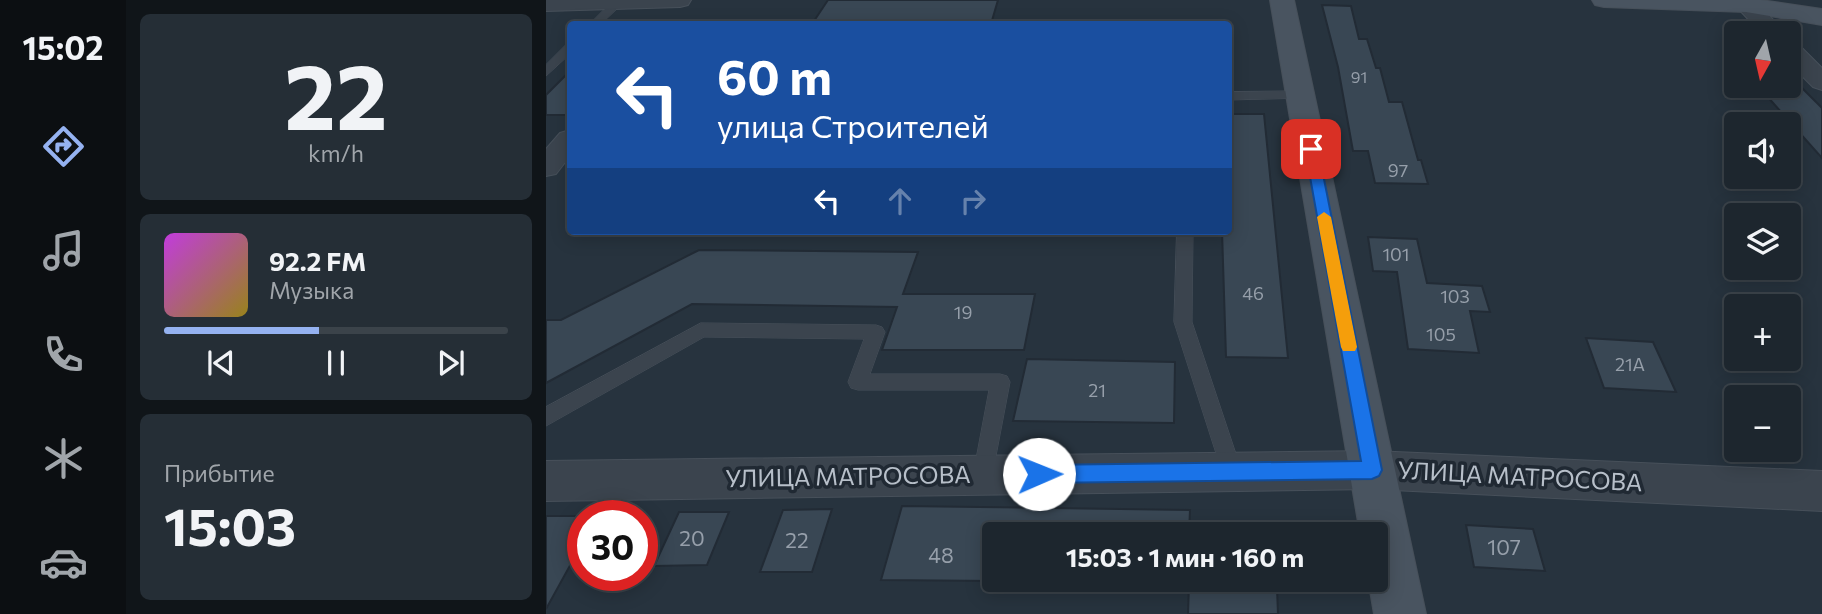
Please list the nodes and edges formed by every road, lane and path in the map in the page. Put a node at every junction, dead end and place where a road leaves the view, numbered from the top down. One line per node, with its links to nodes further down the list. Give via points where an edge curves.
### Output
1 (680, 0): 6 (street)
2 (696, 0): 10 (street)
3 (1282, 0): 16 (main road)
4 (1604, 0): 7 (main road)
5 (546, 4): 6 (street)
6 (615, 4): 9 (lane)
7 (1746, 5): 8 (main road); 11 (street)
8 (1822, 17)
9 (598, 21)
10 (677, 21)
11 (1762, 21)
12 (567, 51): 14 (lane)
13 (1801, 61): 15 (street)
14 (546, 72)
15 (1822, 82)
16 (1301, 95): 17 (lane); 22 (main road)
17 (1232, 96)
18 (567, 142): 19 (street)
19 (546, 167)
20 (1185, 235): 23 (lane, via 1183,322)
21 (546, 417): 24 (lane, via 701,330 876,332 858,382 1000,382)
22 (1372, 470): 23 (street, УЛИЦА МАТРОСОВА); 26 (street, УЛИЦА МАТРОСОВА); 27 (main road)
23 (1232, 472): 24 (street, УЛИЦА МАТРОСОВА)
24 (984, 475): 25 (street, УЛИЦА МАТРОСОВА)
25 (546, 481)
26 (1822, 491)
27 (1400, 614)

